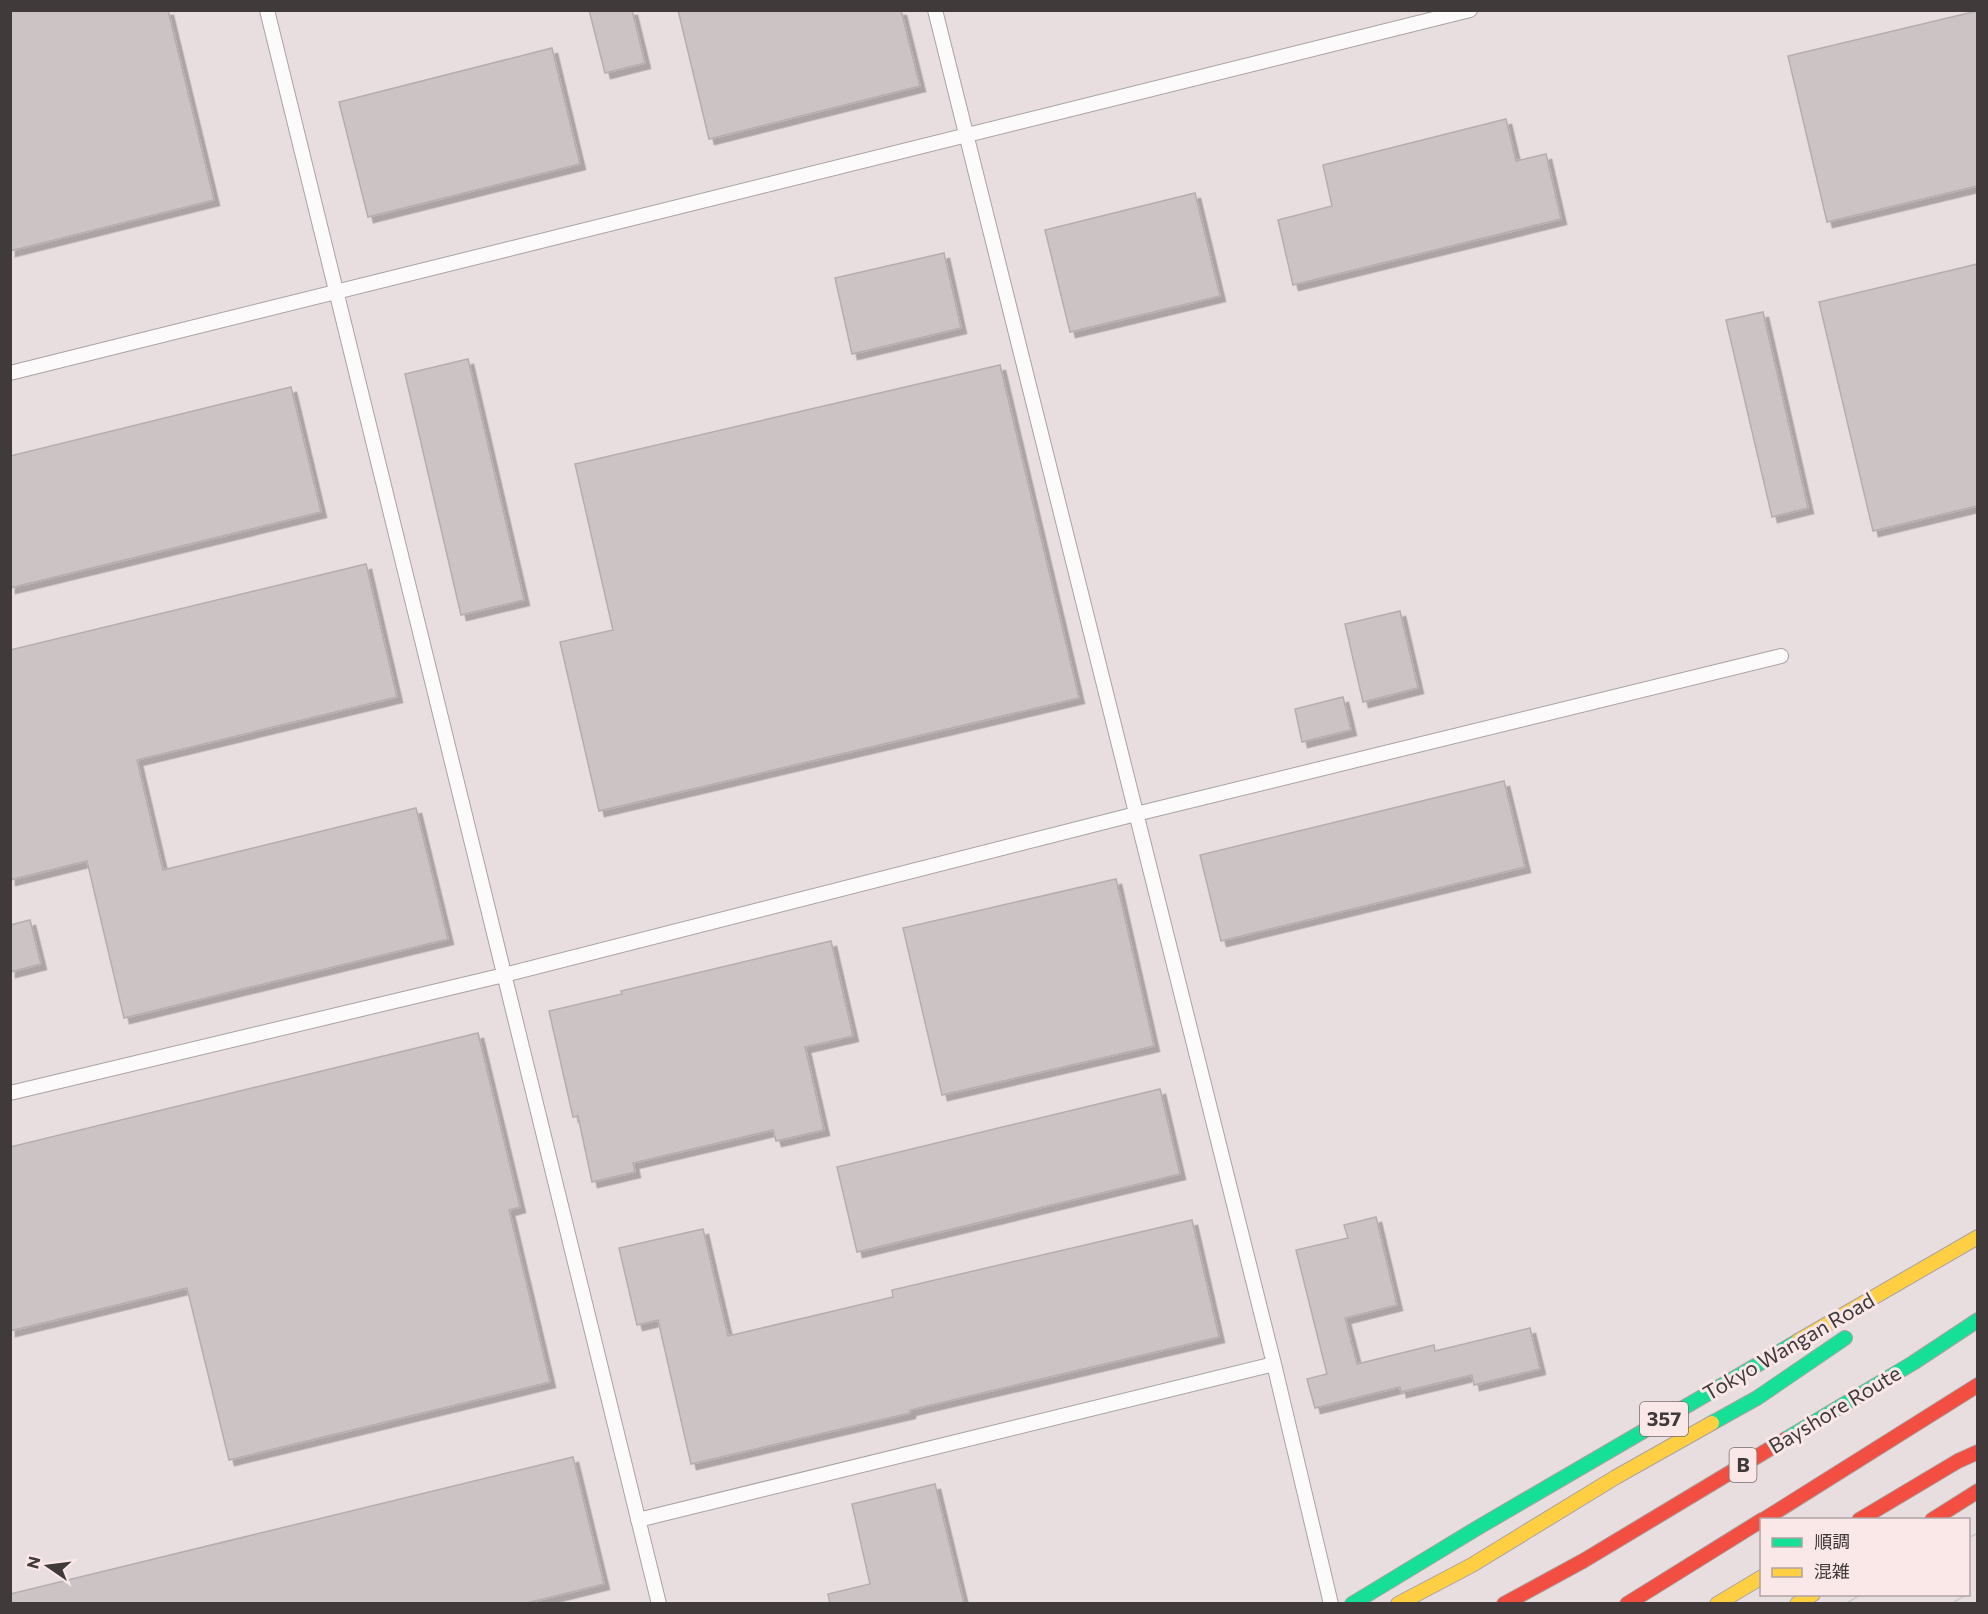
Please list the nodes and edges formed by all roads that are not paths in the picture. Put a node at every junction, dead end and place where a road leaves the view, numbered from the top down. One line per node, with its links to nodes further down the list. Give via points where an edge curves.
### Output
1 (267, 10): 5 (lane)
2 (935, 10): 4 (lane)
3 (1470, 10): 4 (lane)
4 (966, 136): 5 (lane); 8 (lane)
5 (336, 293): 6 (lane); 9 (lane)
6 (10, 373)
7 (1781, 656): 8 (lane)
8 (1136, 814): 9 (lane); 16 (lane)
9 (504, 975): 10 (lane); 23 (lane)
10 (10, 1093)
11 (1977, 1237): 29 (highway, Tokyo Wangan Road / 357)
12 (1977, 1247): 13 (highway)
13 (1920, 1287)
14 (1977, 1320): 31 (highway, Bayshore Route / B, via 1913,1363)
15 (1853, 1332): 30 (highway, via 1757,1398 1616,1477 1473,1565)
16 (1274, 1364): 23 (lane); 28 (lane)
17 (1977, 1385): 20 (highway)
18 (1977, 1452): 21 (highway)
19 (1977, 1491): 22 (highway)
20 (1765, 1518)
21 (1862, 1518)
22 (1935, 1518)
23 (638, 1520): 27 (lane)
24 (1760, 1521): 32 (highway)
25 (1760, 1578): 33 (highway)
26 (1810, 1596): 34 (highway)
27 (659, 1604)
28 (1331, 1604)
29 (1352, 1604)
30 (1398, 1604)
31 (1504, 1604)
32 (1627, 1604)
33 (1718, 1604)
34 (1797, 1604)

